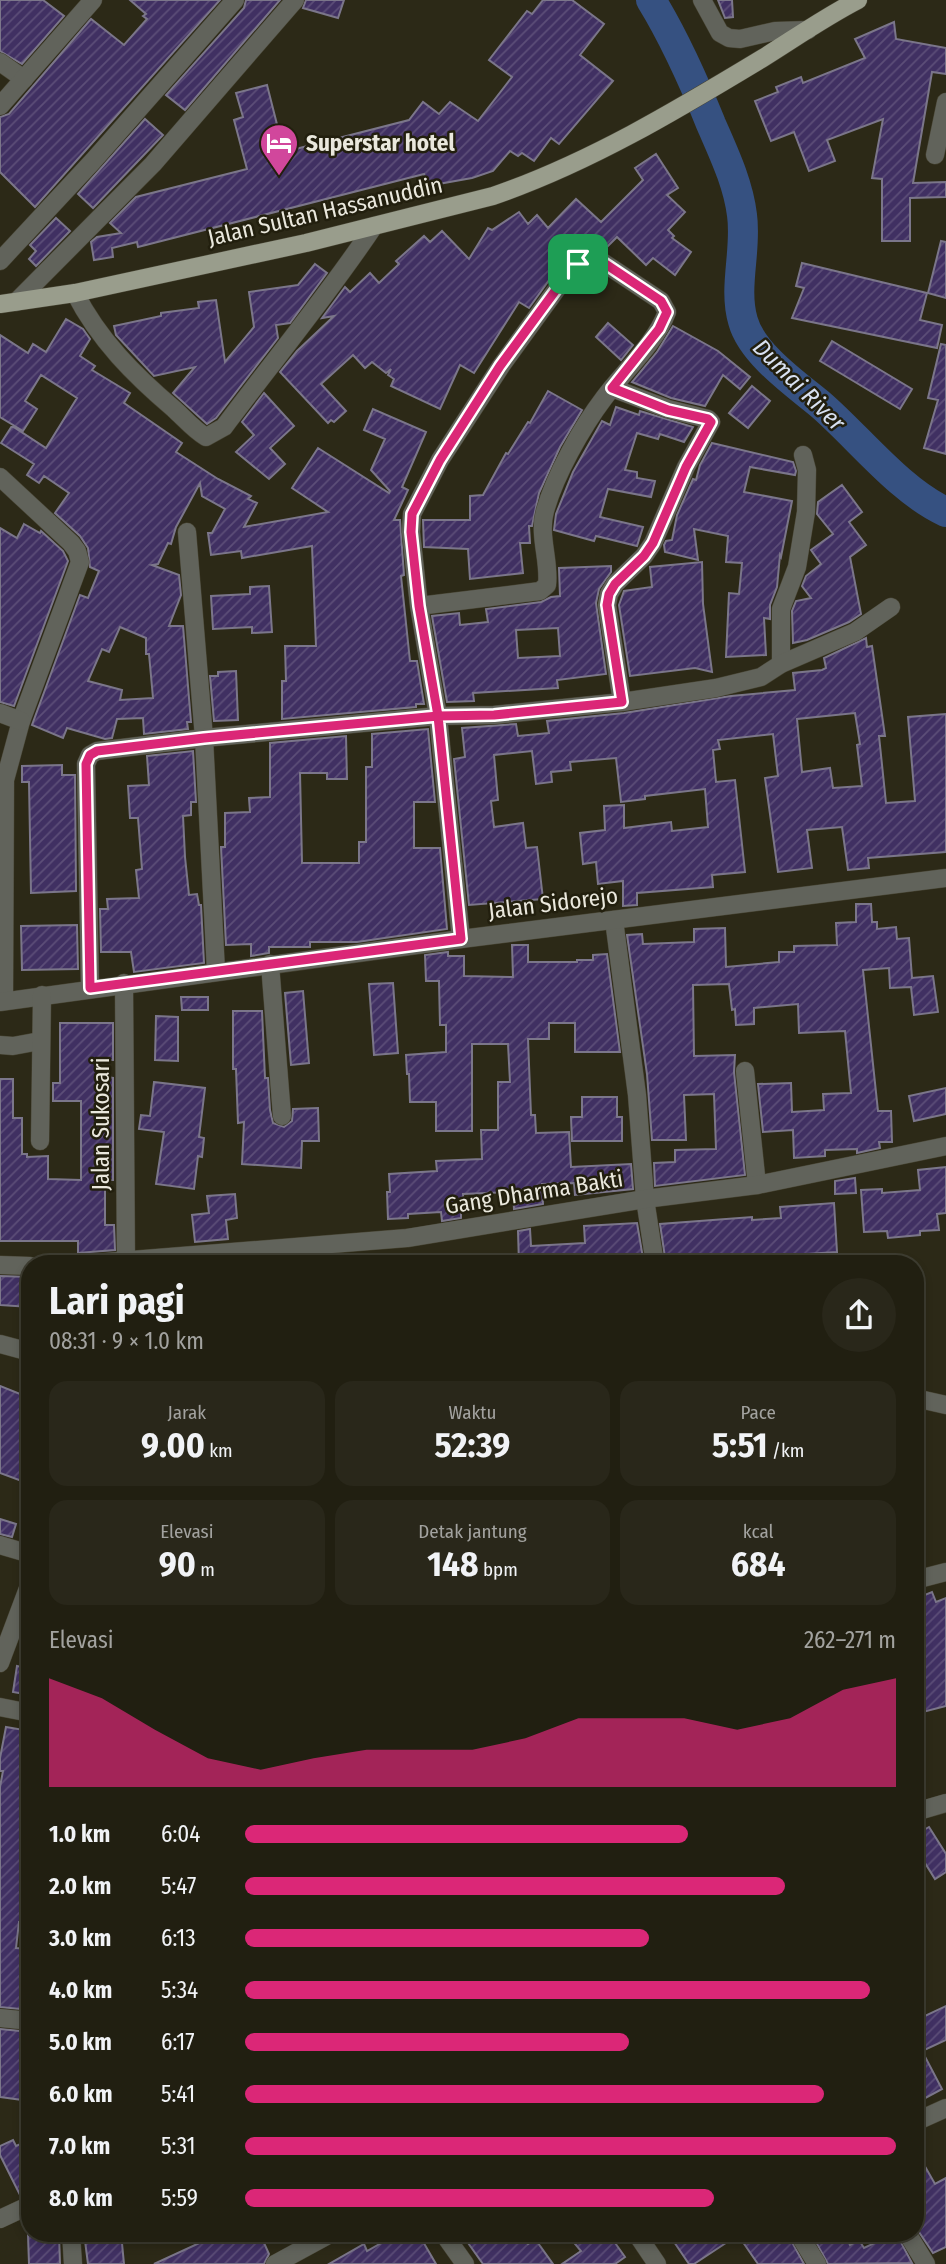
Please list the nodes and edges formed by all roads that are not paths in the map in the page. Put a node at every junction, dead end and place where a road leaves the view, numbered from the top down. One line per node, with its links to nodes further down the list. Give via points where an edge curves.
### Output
1 (93, 0): 8 (street)
2 (235, 0): 13 (street)
3 (295, 0): 15 (street, via 153,164)
4 (702, 0): 6 (street, via 720,33 729,38)
5 (858, 0): 6 (main road)
6 (808, 30): 12 (main road, Jalan Sultan Hassanuddin, via 566,168 493,196)
7 (0, 62): 8 (street)
8 (24, 79): 10 (street)
9 (946, 102): 11 (street)
10 (0, 106)
11 (935, 155)
12 (374, 226): 14 (main road, Jalan Sultan Hassanuddin); 14 (street, via 224,427 206,437 119,358)
13 (0, 261)
14 (75, 293): 15 (main road, Jalan Sultan Hassanuddin)
15 (8, 303)
16 (612, 388): 20 (street, via 582,431 547,504 544,589); 20 (street, via 667,312 661,301 607,265 588,260 572,268 500,366 415,506 411,532); 23 (street, via 711,422 653,543 609,594)
17 (803, 455): 22 (street, via 806,512 797,567 781,609)
18 (0, 477): 26 (street, via 71,543 80,562)
19 (187, 532): 27 (street)
20 (419, 606): 25 (street)
21 (891, 607): 22 (street, via 855,632)
22 (781, 664): 23 (street, via 761,677 716,688)
23 (622, 702): 25 (street)
24 (0, 713): 26 (street)
25 (438, 716): 27 (street); 30 (street)
26 (21, 721): 36 (street, via 5,780)
27 (204, 738): 32 (street); 34 (street, via 90,755 86,764)
28 (946, 878): 29 (street, Jalan Sidorejo)
29 (614, 920): 30 (street, Jalan Sidorejo); 44 (street, via 637,1095)
30 (461, 939): 31 (street, Jalan Sidorejo)
31 (270, 964): 32 (street, Jalan Sidorejo); 40 (street)
32 (216, 971): 33 (street, Jalan Sidorejo)
33 (124, 983): 34 (street, Jalan Sidorejo); 45 (street, Jalan Sukosari)
34 (90, 988): 35 (street, Jalan Sidorejo)
35 (42, 995): 36 (street, Jalan Sidorejo); 37 (street)
36 (2, 1001)
37 (40, 1041): 38 (street); 41 (street)
38 (0, 1045)
39 (745, 1071): 43 (street)
40 (282, 1116)
41 (40, 1141)
42 (946, 1146): 43 (street, Gang Dharma Bakti)
43 (757, 1185): 44 (street, Gang Dharma Bakti)
44 (645, 1199): 46 (street, Gang Dharma Bakti, via 407,1238); 47 (street)
45 (126, 1255)
46 (208, 1255)
47 (654, 1255)
48 (0, 1265): 49 (street)
49 (21, 1266)
50 (0, 1344): 51 (street)
51 (21, 1350)
52 (924, 1400): 53 (street)
53 (946, 1405)
54 (0, 1545): 55 (street)
55 (21, 1551)
56 (946, 1572): 57 (street)
57 (924, 1578)
58 (21, 1607): 59 (street)
59 (0, 1663)
60 (0, 1707): 61 (street)
61 (21, 1711)
62 (946, 1803): 63 (street)
63 (924, 1809)
64 (0, 2018): 65 (street)
65 (21, 2020)
66 (946, 2108): 67 (street)
67 (924, 2118)
68 (21, 2209): 69 (street)
69 (0, 2219)
70 (72, 2242): 77 (street)
71 (317, 2242): 76 (street)
72 (449, 2242): 78 (street)
73 (642, 2242): 79 (street)
74 (804, 2242): 80 (street)
75 (912, 2242): 81 (street)
76 (284, 2262)
77 (73, 2264)
78 (465, 2264)
79 (657, 2264)
80 (817, 2264)
81 (926, 2264)

